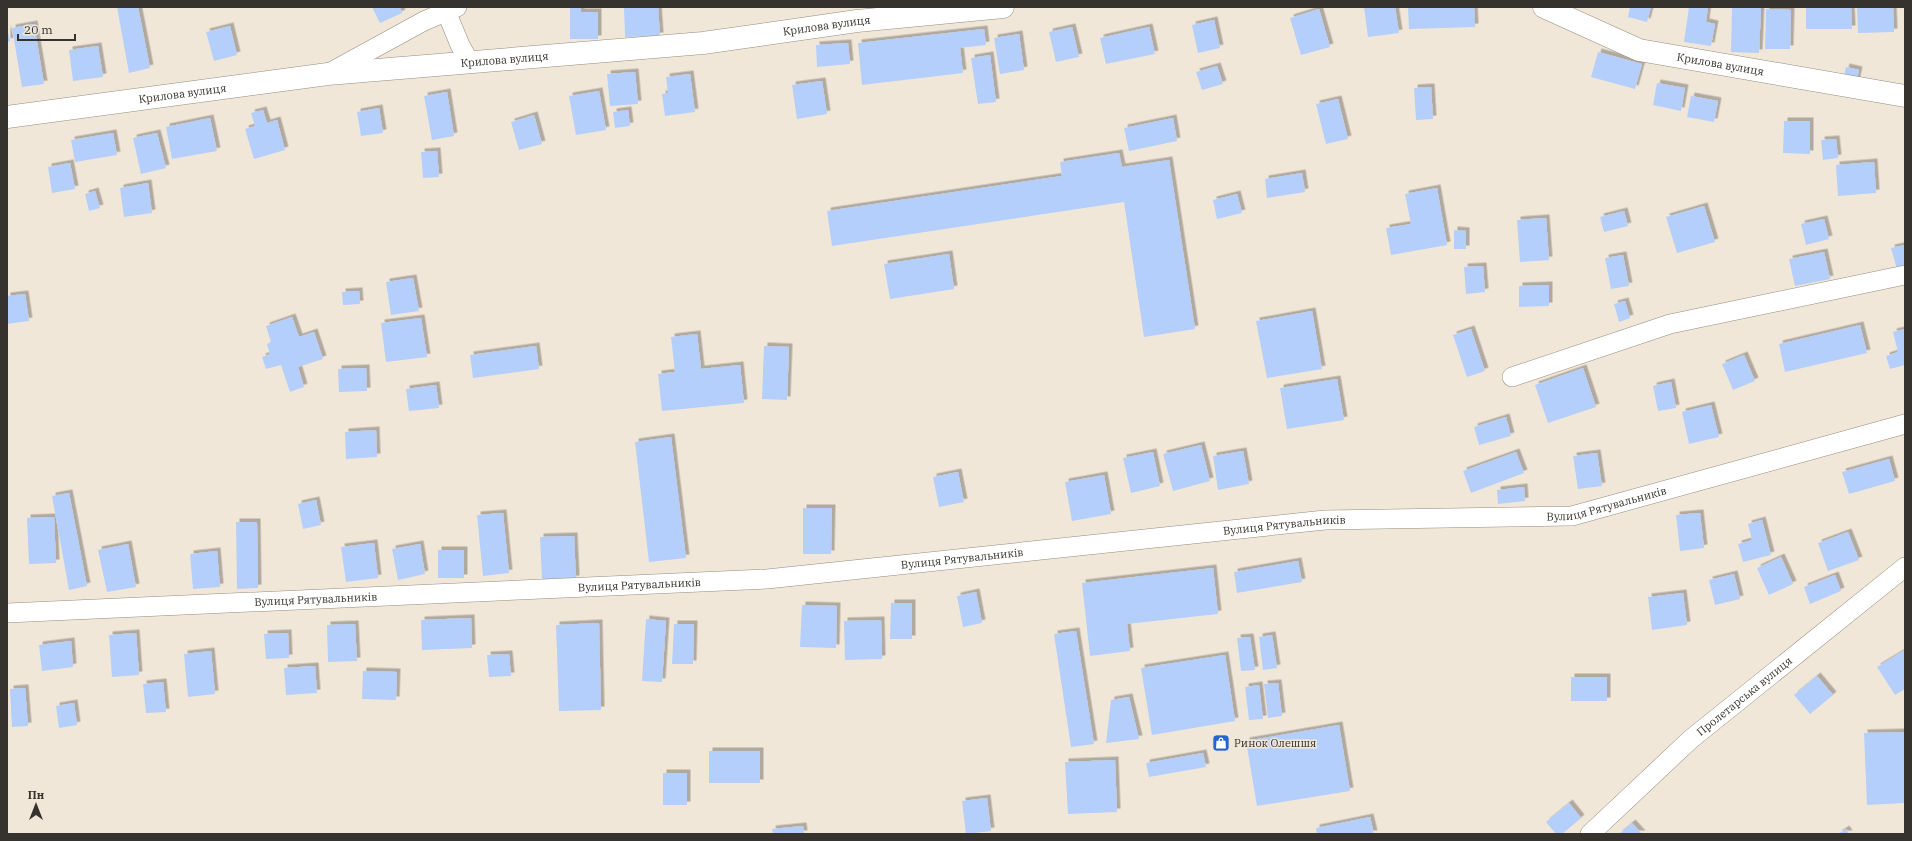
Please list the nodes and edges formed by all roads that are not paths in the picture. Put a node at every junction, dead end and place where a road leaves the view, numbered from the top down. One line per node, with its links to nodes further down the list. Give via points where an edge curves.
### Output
1 (1003, 7): 4 (street, Крилова вулиця, via 857,21 703,44)
2 (1544, 7): 6 (street, Крилова вулиця, via 1639,50)
3 (451, 9): 4 (street, via 460,45); 5 (street, via 424,21)
4 (470, 63): 5 (street, Крилова вулиця)
5 (328, 74): 7 (street, Крилова вулиця)
6 (1905, 96)
7 (7, 117)
8 (1905, 275): 9 (street, via 1670,324)
9 (1512, 377)
10 (1905, 424): 12 (street, Вулиця Рятувальників, via 1572,516 1325,520 767,579)
11 (1905, 567): 13 (street, Пролетарська вулиця, via 1691,739)
12 (7, 613)
13 (1590, 834)

